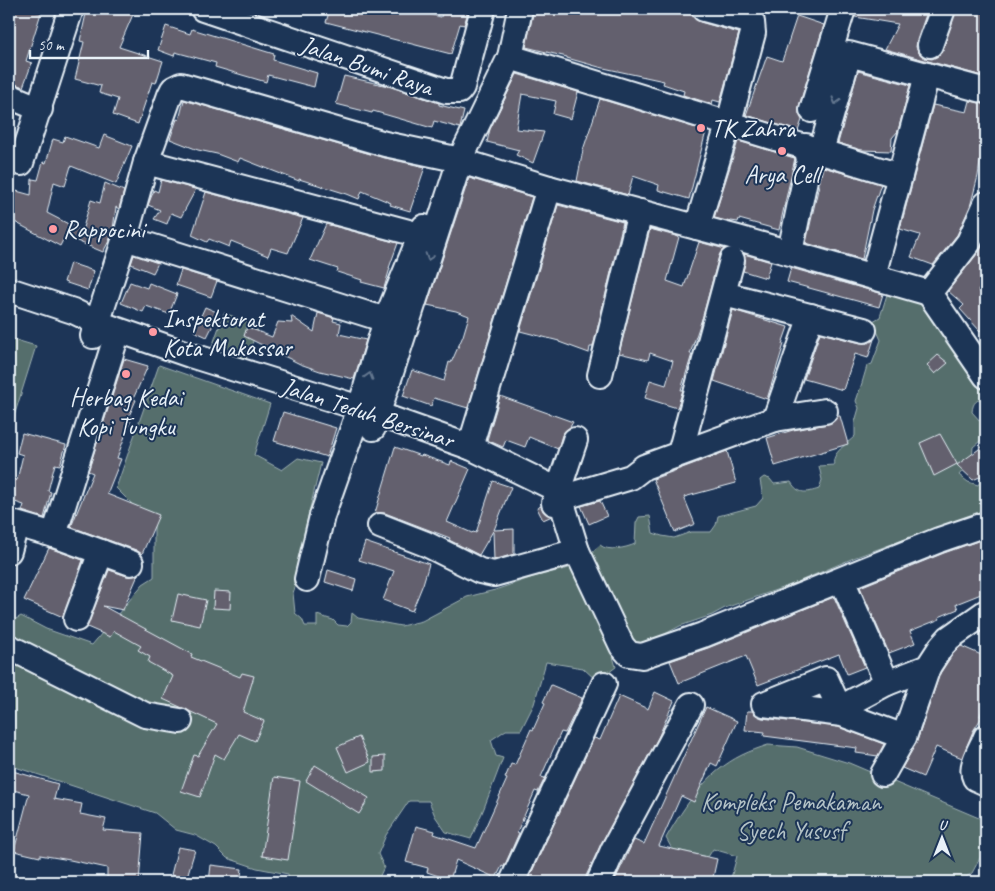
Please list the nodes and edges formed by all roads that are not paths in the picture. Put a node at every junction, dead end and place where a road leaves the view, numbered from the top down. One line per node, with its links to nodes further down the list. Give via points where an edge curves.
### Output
1 (71, 9): 13 (street)
2 (203, 9): 3 (street, Jalan Bumi Raya, via 446,91 459,91 462,87)
3 (483, 9)
4 (520, 9): 9 (street)
5 (704, 9): 15 (street, via 752,22 753,25)
6 (843, 9): 14 (street)
7 (942, 9): 8 (street)
8 (930, 45)
9 (510, 57): 15 (street); 17 (street)
10 (927, 75): 11 (street); 16 (street, one-way to 16, via 849,54); 20 (street)
11 (986, 91)
12 (9, 96): 13 (street)
13 (40, 108): 19 (street)
14 (812, 110)
15 (729, 122): 16 (street); 24 (street)
16 (812, 152): 20 (street); 27 (street)
17 (456, 159): 18 (street, via 385,144 181,84 170,95); 21 (street); 25 (street, via 445,168); 41 (street, one-way to 41)
18 (146, 162): 25 (street); 26 (street)
19 (22, 163)
20 (900, 176): 29 (street)
21 (549, 188): 23 (street); 44 (street)
22 (986, 205): 31 (street, via 969,242)
23 (640, 212): 24 (street); 39 (street)
24 (698, 227): 27 (street)
25 (420, 235): 35 (street)
26 (125, 238): 35 (street); 37 (street)
27 (790, 252): 29 (street)
28 (732, 260): 32 (street)
29 (873, 276): 31 (street)
30 (9, 290): 37 (street, Jalan Teduh Bersinar, via 73,311)
31 (929, 293): 38 (street)
32 (724, 294): 34 (street); 45 (street)
33 (9, 303): 37 (street, Jalan Teduh Bersinar)
34 (811, 316): 36 (street); 42 (street)
35 (386, 320): 41 (street, one-way to 35)
36 (864, 330)
37 (102, 334): 41 (street, Jalan Teduh Bersinar, via 190,355); 50 (street)
38 (983, 363)
39 (600, 375)
40 (825, 411): 42 (street)
41 (366, 419): 44 (street, Jalan Teduh Bersinar); 46 (street, Jalan Teduh Bersinar); 55 (street, Jalan Teduh Bersinar, via 322,516)
42 (775, 419): 45 (street)
43 (575, 440): 46 (street)
44 (470, 447): 46 (street, Jalan Teduh Bersinar)
45 (680, 453): 46 (street, via 644,467 623,465)
46 (557, 498): 52 (street)
47 (12, 523): 50 (street); 51 (street)
48 (986, 524): 56 (street)
49 (380, 526): 52 (street, via 480,571 494,574)
50 (54, 535): 53 (street)
51 (9, 551)
52 (577, 551): 56 (street, via 622,646 636,656 703,635)
53 (101, 552): 54 (street); 58 (street)
54 (131, 563)
55 (307, 579)
56 (842, 580): 61 (street)
57 (986, 612): 60 (street, via 949,638)
58 (76, 619)
59 (9, 647): 64 (street, via 145,715)
60 (928, 667): 61 (street); 65 (street)
61 (888, 683): 65 (street, via 841,711)
62 (604, 684): 69 (street)
63 (691, 705): 70 (street)
64 (180, 721)
65 (904, 737): 67 (street)
66 (986, 737): 68 (street, via 973,767 973,775)
67 (883, 774)
68 (986, 783)
69 (512, 882)
70 (599, 882)

